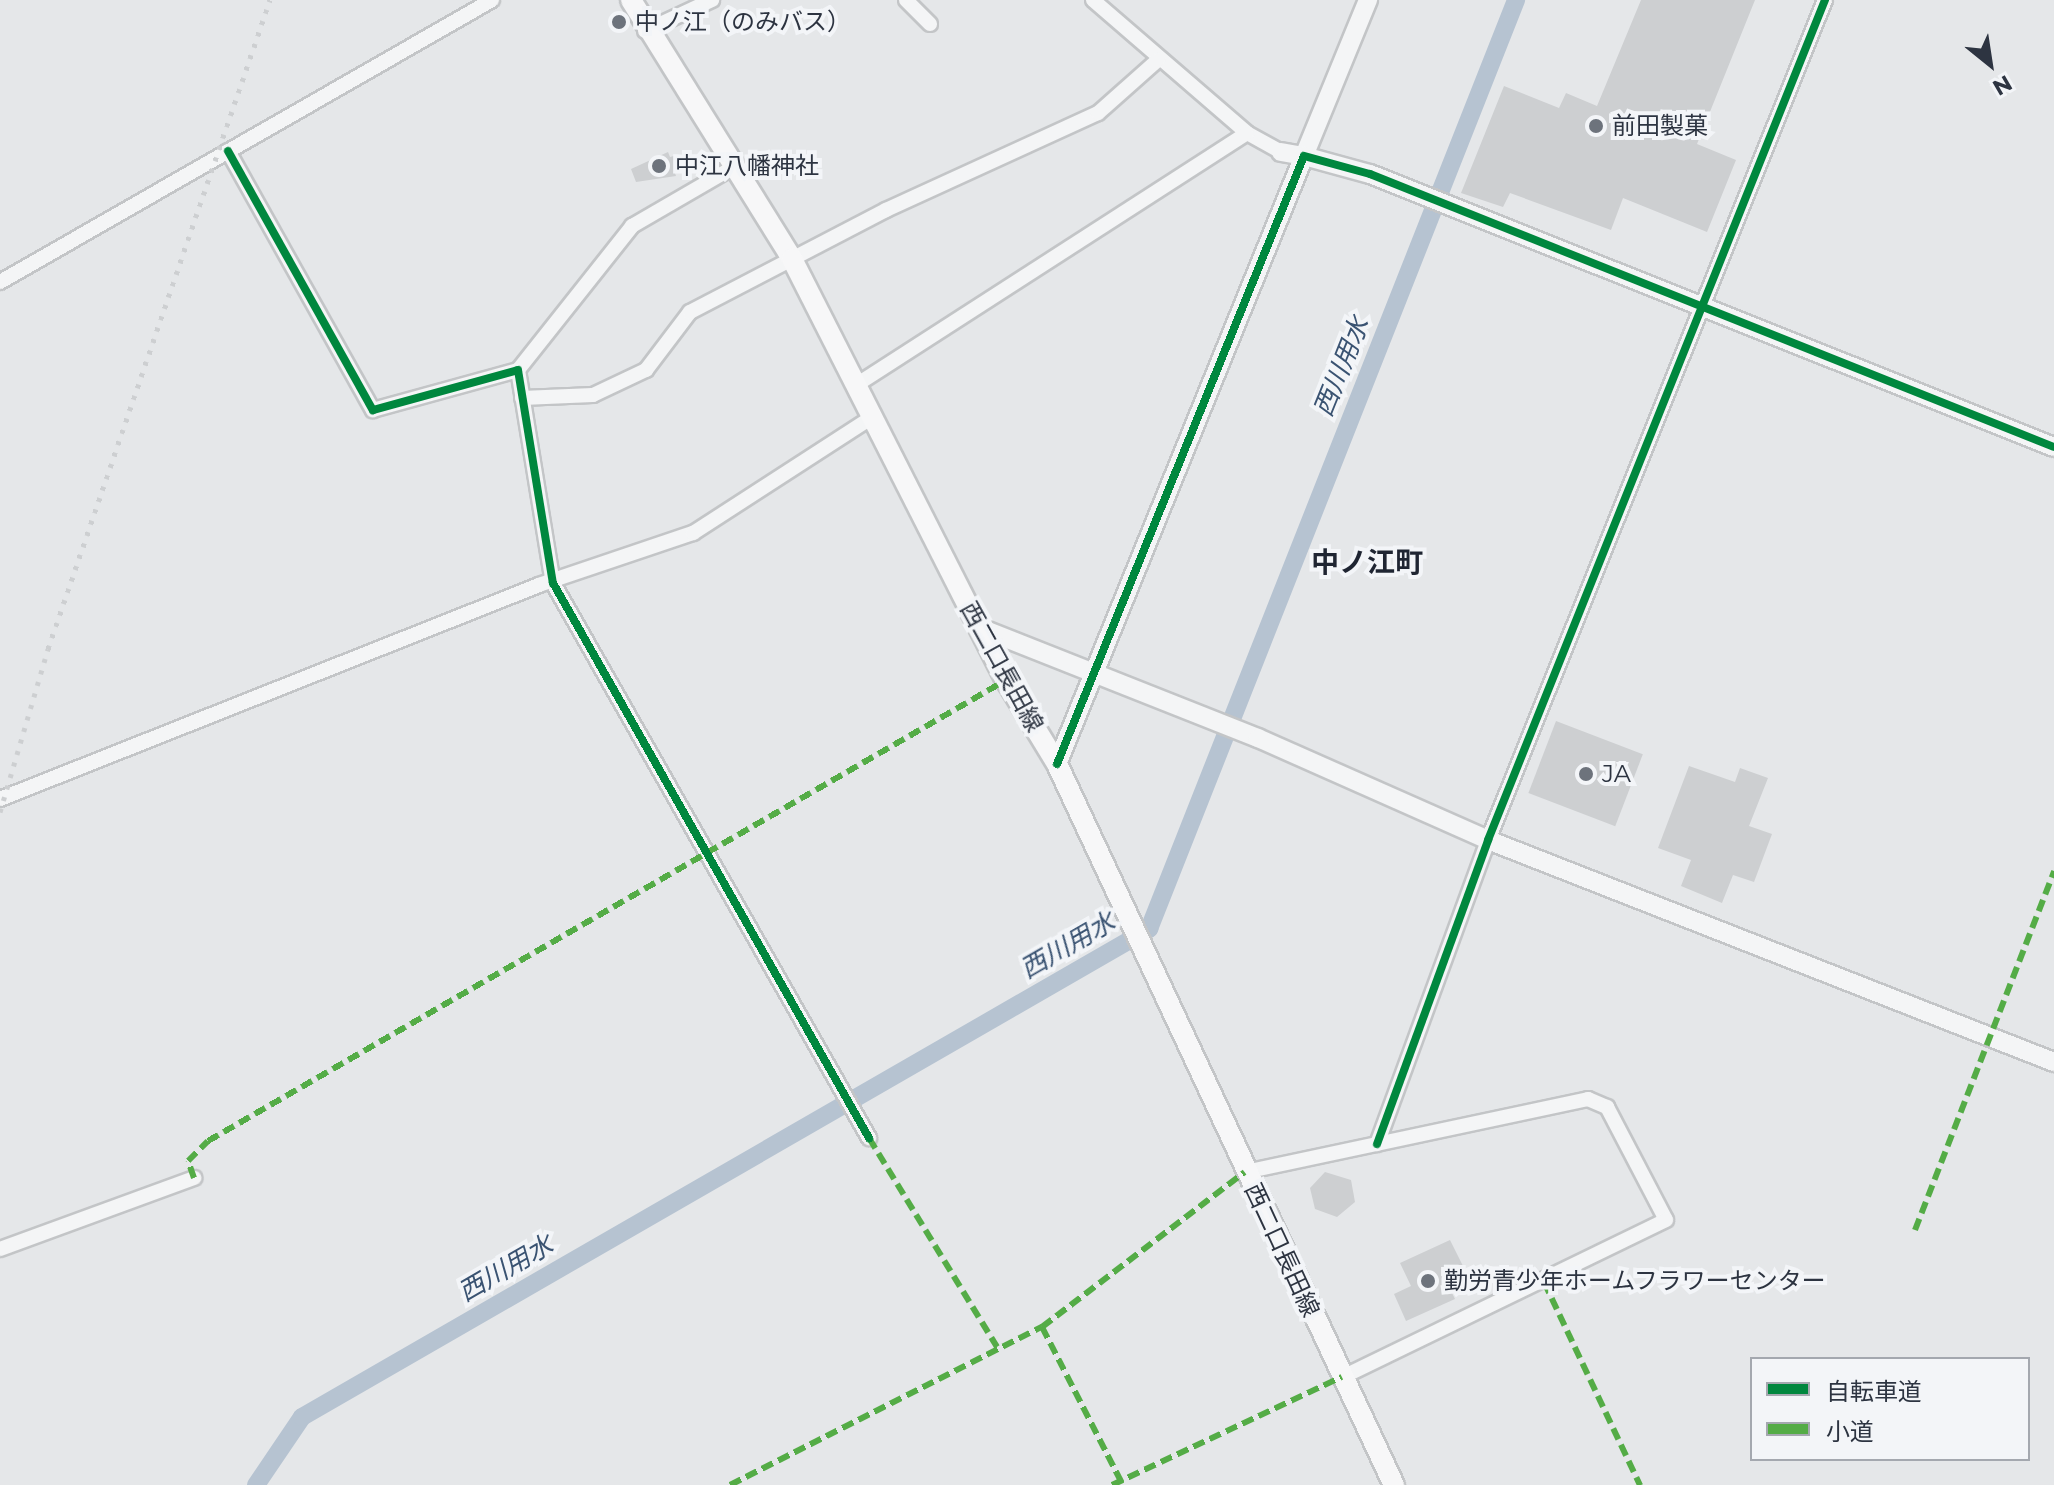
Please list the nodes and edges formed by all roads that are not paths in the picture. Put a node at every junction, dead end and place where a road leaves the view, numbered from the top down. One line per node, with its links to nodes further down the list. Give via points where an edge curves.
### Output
1 (492, 0): 12 (street)
2 (631, 0): 9 (main road, 西二口長田線)
3 (712, 0): 9 (street)
4 (906, 0): 8 (street)
5 (1093, 0): 10 (street)
6 (1368, 0): 14 (street)
7 (1825, 0): 18 (street)
8 (930, 24)
9 (645, 31): 15 (main road, 西二口長田線)
10 (1158, 60): 11 (street); 16 (street, via 1098,113)
11 (1247, 133): 13 (street); 20 (street)
12 (228, 151): 17 (street); 19 (street, via 373,410)
13 (1281, 152): 14 (street)
14 (1304, 156): 18 (street, via 1370,174); 26 (street)
15 (732, 168): 16 (main road, 西二口長田線); 19 (street, via 632,226)
16 (792, 259): 20 (main road, 西二口長田線); 21 (street, via 690,312 646,370 593,395)
17 (0, 282)
18 (1704, 308): 23 (street); 29 (street)
19 (518, 370): 21 (street)
20 (856, 385): 22 (main road, 西二口長田線)
21 (522, 398): 24 (street)
22 (869, 419): 24 (street, via 693,533); 25 (main road, 西二口長田線)
23 (2054, 447)
24 (553, 583): 28 (street); 31 (street)
25 (980, 628): 26 (street); 27 (main road, 西二口長田線)
26 (1095, 674): 27 (street); 29 (street, via 1258,738)
27 (1057, 764): 33 (main road, 西二口長田線)
28 (0, 799)
29 (1488, 840): 30 (street); 32 (street)
30 (2054, 1062)
31 (869, 1138)
32 (1377, 1144): 33 (street); 36 (street, via 1588,1099 1607,1107 1666,1220)
33 (1245, 1172): 36 (main road, 西二口長田線)
34 (194, 1178): 35 (street)
35 (0, 1249)
36 (1342, 1377): 37 (main road, 西二口長田線)
37 (1394, 1485)

